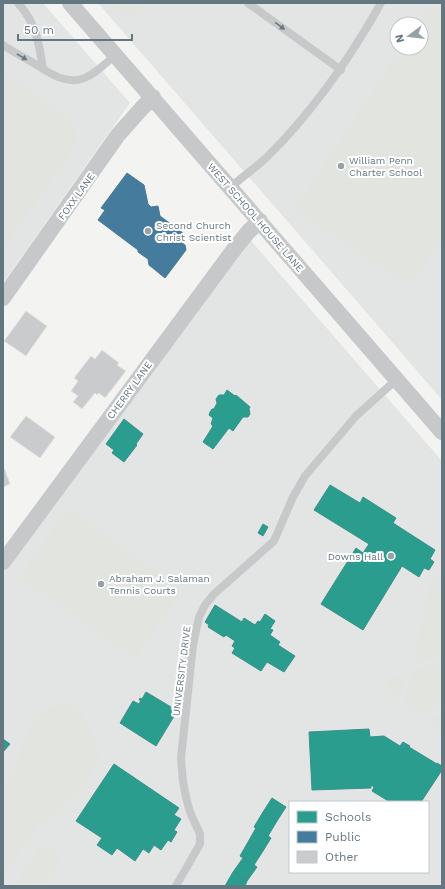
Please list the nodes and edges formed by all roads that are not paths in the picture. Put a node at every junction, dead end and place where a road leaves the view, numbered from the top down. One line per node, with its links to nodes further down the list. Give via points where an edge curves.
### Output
1 (18, 3): 7 (lane, via 26,12 35,31)
2 (70, 3): 6 (street, WEST SCHOOL HOUSE LANE)
3 (248, 3): 8 (lane, one-way to 8)
4 (381, 3): 8 (lane)
5 (3, 44): 7 (lane, one-way to 7)
6 (116, 54): 7 (lane, via 95,73 82,79 64,80); 9 (street, WEST SCHOOL HOUSE LANE)
7 (43, 69)
8 (340, 70): 10 (lane, via 287,136)
9 (153, 98): 10 (street, WEST SCHOOL HOUSE LANE); 12 (street, FOXX LANE, via 118,135)
10 (230, 187): 11 (street, WEST SCHOOL HOUSE LANE)
11 (260, 221): 13 (street, WEST SCHOOL HOUSE LANE); 15 (street, CHERRY LANE, via 235,248)
12 (3, 298)
13 (396, 380): 14 (street, WEST SCHOOL HOUSE LANE); 16 (lane, UNIVERSITY DRIVE, via 356,416 305,476 274,541 214,594 198,617 180,758 182,782 190,812 201,838)
14 (442, 432)
15 (3, 562)
16 (175, 886)

